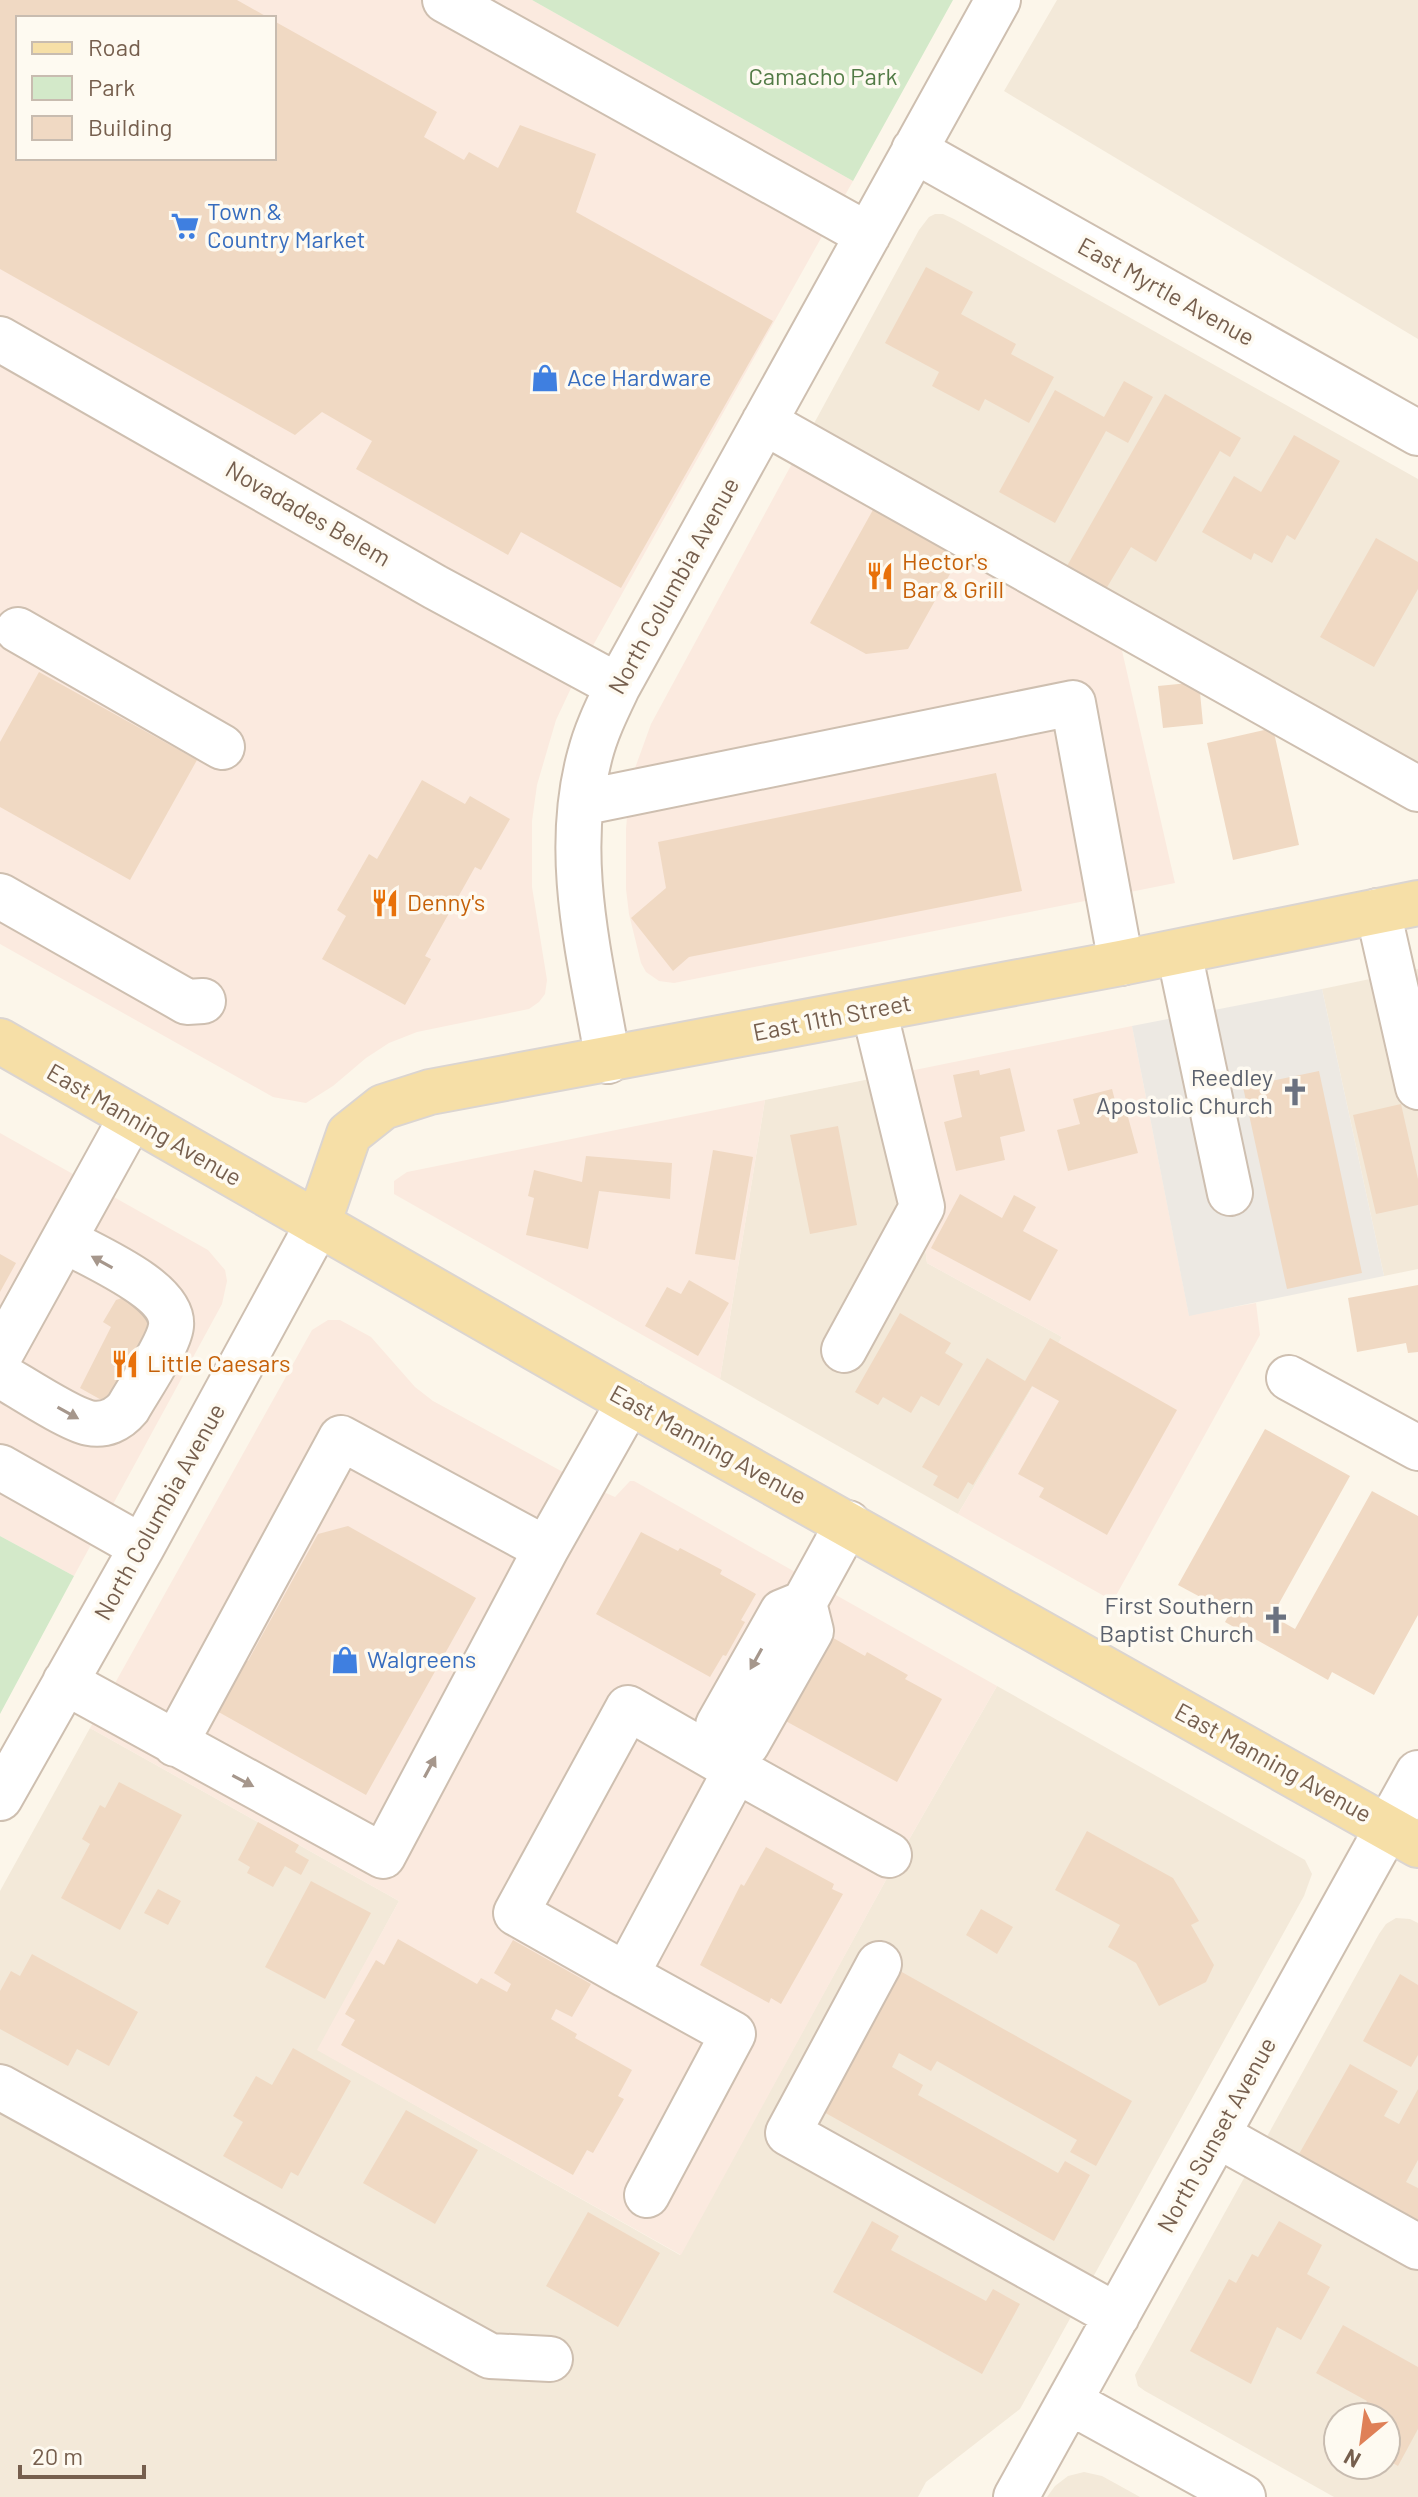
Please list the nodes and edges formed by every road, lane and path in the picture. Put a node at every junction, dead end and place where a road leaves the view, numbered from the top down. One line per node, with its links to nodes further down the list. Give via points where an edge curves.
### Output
1 (445, 0): 4 (street)
2 (998, 0): 3 (street, North Columbia Avenue)
3 (914, 150): 4 (street, North Columbia Avenue); 7 (street, East Myrtle Avenue)
4 (868, 235): 6 (street, North Columbia Avenue)
5 (0, 339): 9 (street, Novadades Belem)
6 (764, 422): 9 (street, North Columbia Avenue); 11 (street)
7 (1418, 433)
8 (18, 630): 10 (street)
9 (618, 686): 12 (street, North Columbia Avenue, via 590,753)
10 (222, 747)
11 (1418, 789)
12 (581, 803): 16 (street, via 1073,703); 20 (street, North Columbia Avenue, via 579,883)
13 (0, 896): 17 (street, via 187,1002)
14 (1398, 907): 15 (main road, East 11th Street); 21 (street)
15 (1179, 952): 16 (main road, East 11th Street); 23 (street)
16 (1121, 963): 18 (main road, East 11th Street)
17 (203, 1001)
18 (874, 1010): 20 (main road, East 11th Street); 26 (street, via 922,1207)
19 (0, 1041): 22 (main road, East Manning Avenue)
20 (608, 1061): 24 (main road, East 11th Street, via 430,1092 383,1107 349,1134)
21 (1418, 1087)
22 (131, 1118): 24 (main road, East Manning Avenue); 25 (street)
23 (1230, 1193)
24 (318, 1224): 30 (main road, East Manning Avenue); 34 (street, North Columbia Avenue)
25 (64, 1240): 27 (street); 28 (street, one-way to 25, via 86,1423 106,1423 128,1408 169,1334 167,1307 155,1293)
26 (844, 1350)
27 (0, 1355)
28 (0, 1375)
29 (1289, 1378): 31 (street)
30 (629, 1402): 33 (main road, East Manning Avenue); 35 (street)
31 (1418, 1448)
32 (0, 1467): 34 (street)
33 (848, 1523): 38 (street, via 804,1603 782,1612 718,1725); 41 (main road, East Manning Avenue)
34 (142, 1547): 36 (street, North Columbia Avenue)
35 (546, 1549): 37 (street, via 341,1438); 37 (street, one-way to 35, via 383,1856)
36 (65, 1682): 37 (street); 40 (street, North Columbia Avenue)
37 (175, 1744)
38 (727, 1764): 42 (street); 44 (street); 44 (street, via 628,1708 516,1913)
39 (1418, 1773): 41 (street, North Sunset Avenue)
40 (0, 1798)
41 (1403, 1836): 46 (street, North Sunset Avenue)
42 (889, 1855)
43 (879, 1964): 49 (street, via 788,2133)
44 (626, 1975): 47 (street, via 733,2034)
45 (0, 2087): 50 (street, via 490,2356)
46 (1217, 2135): 48 (street); 49 (street, North Sunset Avenue)
47 (647, 2195)
48 (1418, 2247)
49 (1117, 2316): 51 (street, North Sunset Avenue)
50 (550, 2359)
51 (1070, 2402): 52 (street, North Sunset Avenue); 53 (street)
52 (1016, 2497)
53 (1243, 2497)

